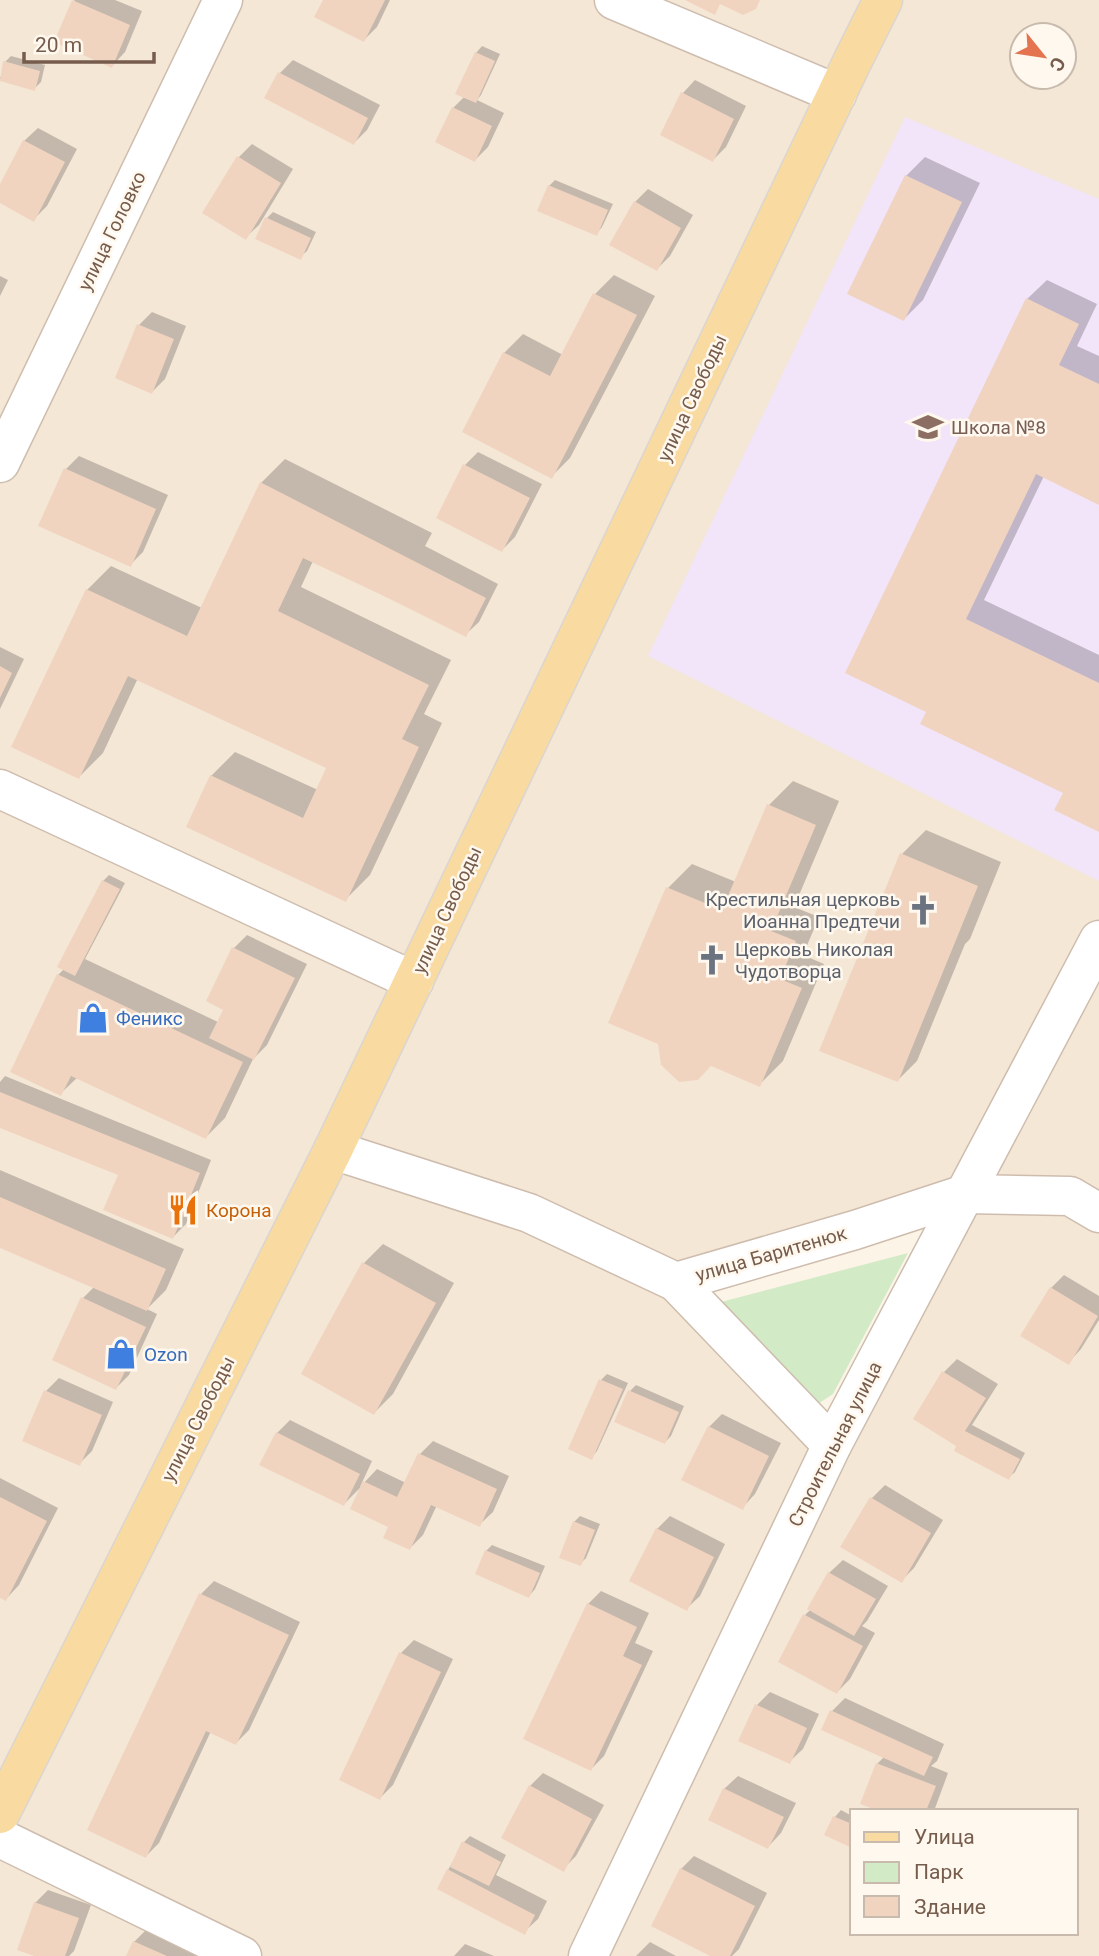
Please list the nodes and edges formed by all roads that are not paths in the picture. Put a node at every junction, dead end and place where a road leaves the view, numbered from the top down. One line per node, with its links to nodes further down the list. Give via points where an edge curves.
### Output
1 (223, 0): 5 (street, улица Головко)
2 (614, 0): 4 (street)
3 (883, 0): 4 (main road, улица Свободы)
4 (837, 94): 8 (main road, улица Свободы)
5 (0, 463)
6 (0, 789): 8 (street)
7 (1099, 940): 10 (street, Строительная улица)
8 (414, 981): 9 (main road, улица Свободы)
9 (333, 1150): 12 (street, улица Баритенюк, via 529,1213); 14 (main road, улица Свободы)
10 (965, 1194): 11 (street, улица Баритенюк, via 1070,1196); 12 (street, улица Баритенюк); 13 (street, Строительная улица)
11 (1099, 1213)
12 (676, 1282): 13 (street)
13 (832, 1445): 17 (street, Строительная улица)
14 (0, 1814)
15 (0, 1838): 16 (street)
16 (242, 1956)
17 (588, 1956)

